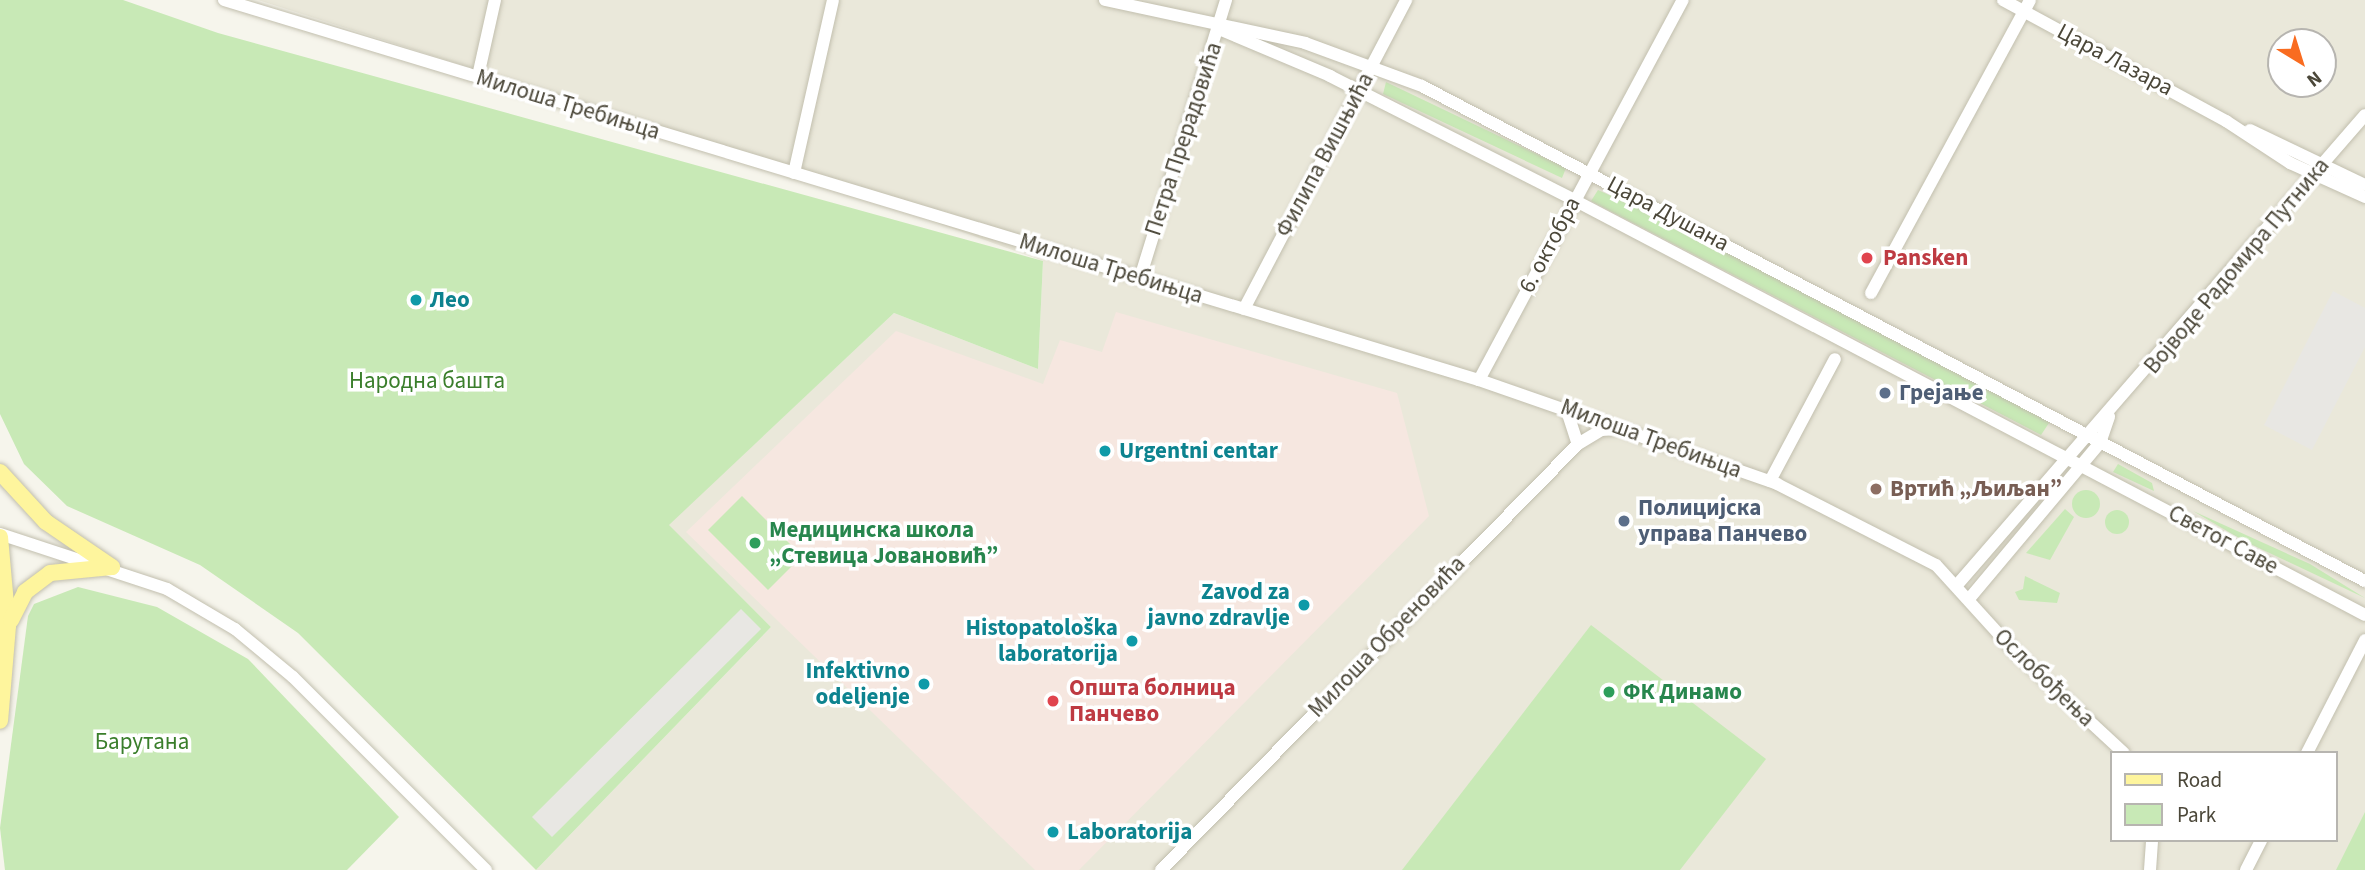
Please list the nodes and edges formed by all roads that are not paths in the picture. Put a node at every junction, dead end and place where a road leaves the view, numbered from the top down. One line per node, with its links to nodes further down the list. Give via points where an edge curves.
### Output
1 (224, 0): 12 (street, Милоша Требињца)
2 (495, 0): 12 (street)
3 (833, 0): 18 (street)
4 (1105, 0): 10 (street, Цара Душана)
5 (1226, 0): 10 (street, Петра Прерадовића)
6 (1406, 0): 11 (street, Филипа Вишњића)
7 (1683, 0): 17 (street, 6. октобра)
8 (2003, 0): 9 (street, Цара Лазара)
9 (2026, 5): 15 (street, Цара Лазара); 24 (street)
10 (1219, 29): 11 (street, Цара Душана, via 1273,35); 13 (street, Цара Душана); 23 (street, Петра Прерадовића)
11 (1372, 64): 13 (street, Филипа Вишњића); 17 (street, Цара Душана)
12 (478, 76): 18 (street, Милоша Требињца)
13 (1358, 91): 22 (street, Цара Душана); 25 (street, Филипа Вишњића)
14 (2365, 115): 16 (street, Војводе Радомира Путника)
15 (2227, 121): 16 (street, Цара Лазара); 19 (street, Цара Лазара)
16 (2324, 162): 19 (street, Војводе Радомира Путника); 20 (street, Цара Лазара)
17 (1589, 172): 22 (street, 6. октобра); 31 (street, Цара Душана)
18 (794, 173): 23 (street, Милоша Требињца)
19 (2313, 175): 21 (street, Цара Лазара); 29 (street, Војводе Радомира Путника)
20 (2365, 185)
21 (2365, 197)
22 (1574, 200): 27 (street, 6. октобра); 34 (street, Цара Душана)
23 (1140, 278): 25 (street, Милоша Требињца)
24 (1871, 293)
25 (1244, 309): 27 (street, Милоша Требињца)
26 (1835, 359): 37 (street)
27 (1479, 380): 28 (street, Милоша Требињца)
28 (1566, 408): 30 (street, Милоша Требињца); 33 (street)
29 (2109, 416): 31 (street, Војводе Радомира Путника); 32 (street, Војводе Радомира Путника)
30 (1627, 429): 33 (street, Милоша Обреновића, via 1601,430); 37 (street, Милоша Требињца)
31 (2086, 435): 32 (street, Цара Душана); 34 (street, Војводе Радомира Путника)
32 (2100, 443): 35 (street, Војводе Радомира Путника); 40 (street, Светог Саве)
33 (1577, 444): 51 (street, Милоша Обреновића)
34 (2064, 460): 35 (street, Цара Душана); 41 (street, Војводе Радомира Путника)
35 (2080, 468): 42 (street, Војводе Радомира Путника); 43 (street, Светог Саве)
36 (0, 472): 39 (main road, via 46,522)
37 (1770, 481): 41 (street, Милоша Требињца, via 1921,554)
38 (0, 536): 39 (street); 44 (main road)
39 (112, 567): 44 (main road, via 72,568 35,581); 52 (street, via 186,599 265,653)
40 (2365, 581)
41 (1957, 585): 42 (street, Милоша Требињца)
42 (1969, 598): 47 (street, Ослобођења, via 2018,655)
43 (2365, 615)
44 (9, 626): 46 (main road)
45 (2365, 640): 48 (street)
46 (0, 721)
47 (2122, 751)
48 (2307, 751)
49 (2152, 842): 53 (street)
50 (2260, 842): 54 (street)
51 (1164, 869)
52 (486, 870)
53 (2150, 870)
54 (2246, 870)

